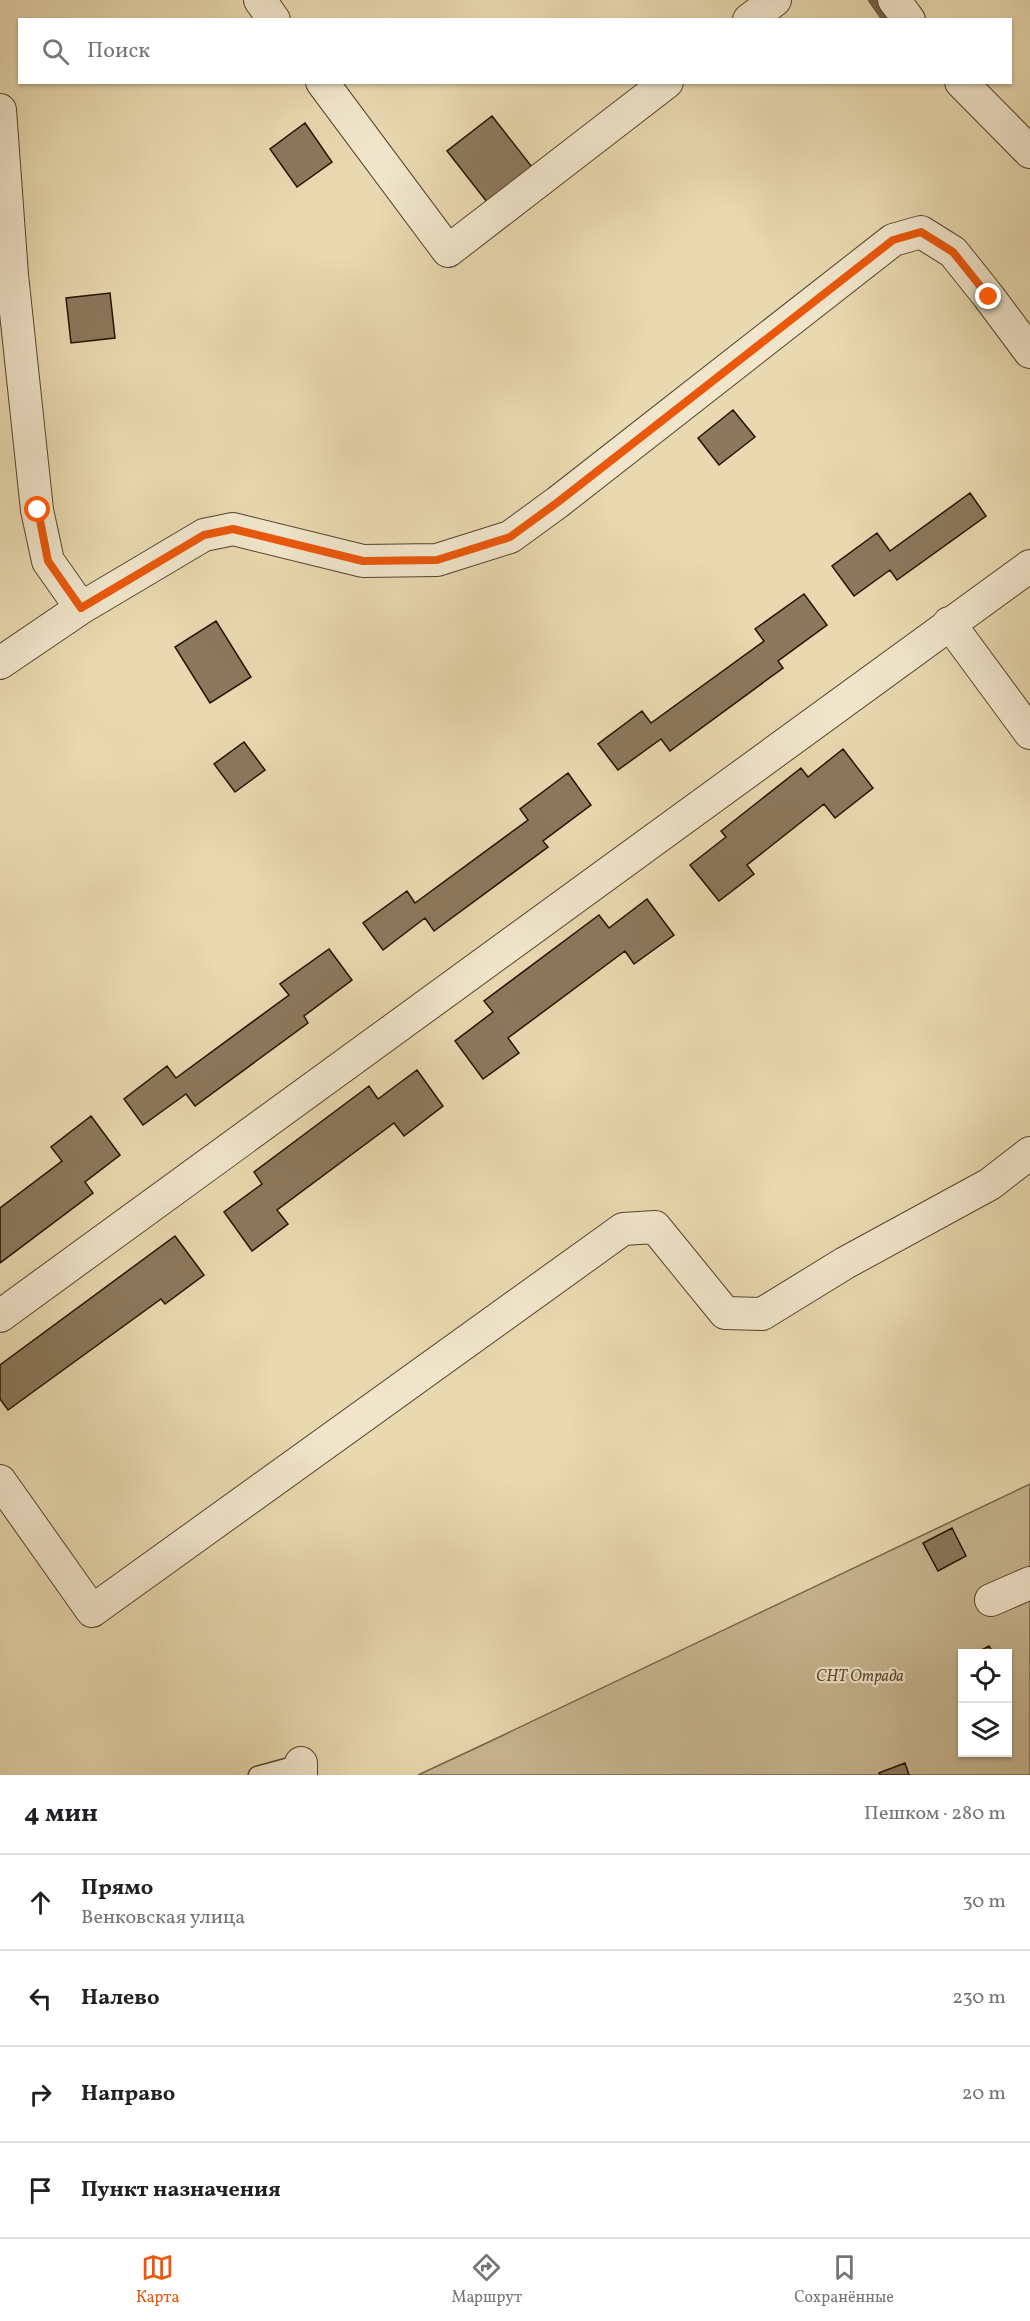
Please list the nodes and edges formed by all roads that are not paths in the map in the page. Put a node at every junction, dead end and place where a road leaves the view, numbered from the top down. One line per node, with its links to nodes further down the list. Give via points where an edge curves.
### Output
1 (260, 0): 4 (street)
2 (775, 0): 5 (street)
3 (894, 0): 6 (street)
4 (273, 18)
5 (752, 18)
6 (908, 18)
7 (323, 84): 8 (street, via 448,251)
8 (664, 84)
9 (963, 84): 11 (street)
10 (0, 110): 14 (street, via 12,274 38,510 48,561)
11 (1030, 152)
12 (1030, 352): 14 (street, via 953,252 921,232 893,240 510,537 437,560 363,561 233,529 204,535)
13 (1030, 566): 15 (street)
14 (81, 608): 16 (street)
15 (949, 623): 17 (street); 19 (street)
16 (0, 663)
17 (1030, 733)
18 (1030, 1153): 20 (street, via 990,1184 845,1263 762,1314 725,1313 655,1227 623,1229 92,1611)
19 (0, 1316)
20 (0, 1480)
21 (1030, 1583): 22 (street)
22 (992, 1600)
23 (301, 1769): 24 (lane)
24 (257, 1775)

